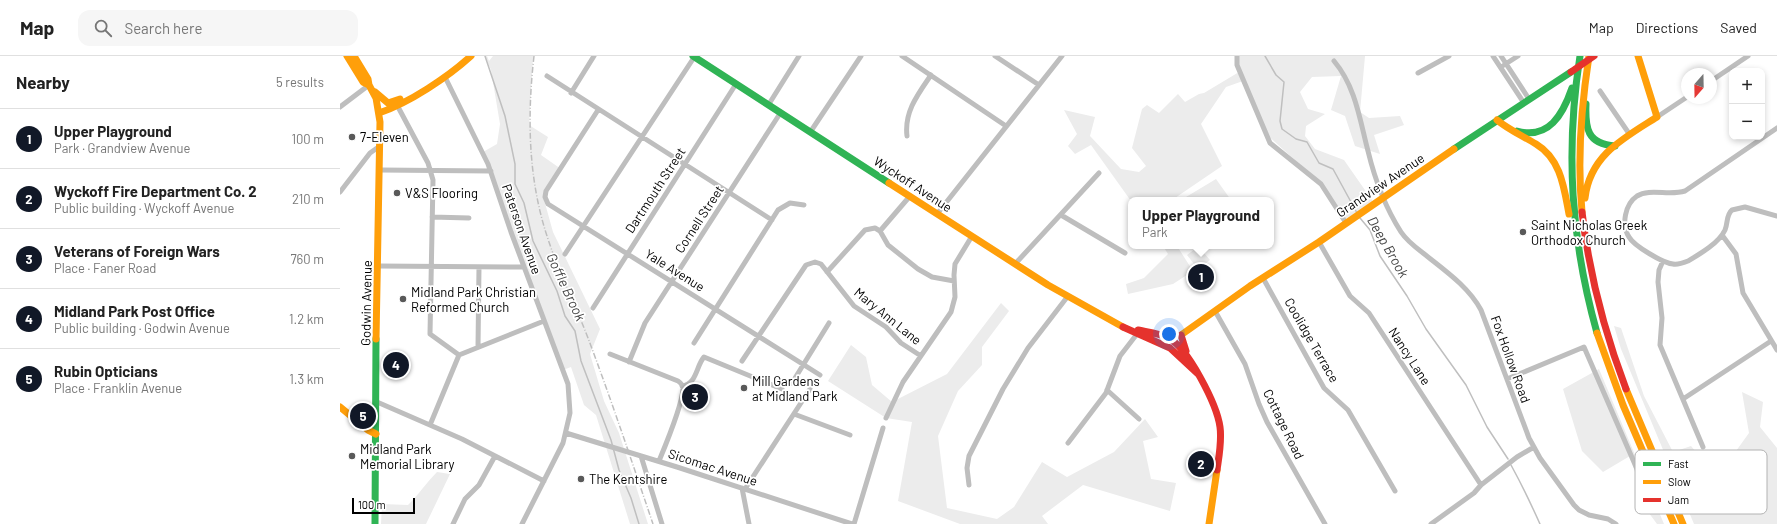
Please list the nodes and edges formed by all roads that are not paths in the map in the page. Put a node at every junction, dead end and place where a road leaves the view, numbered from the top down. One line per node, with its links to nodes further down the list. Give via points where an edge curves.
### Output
1 (347, 56): 31 (main road, Godwin Avenue, via 363,82)
2 (354, 56): 31 (main road, Godwin Avenue, via 368,79)
3 (471, 56): 27 (main road)
4 (594, 56): 33 (street)
5 (694, 56): 29 (main road, Wyckoff Avenue); 50 (street)
6 (799, 56): 37 (street)
7 (861, 56): 47 (street)
8 (902, 56): 25 (street)
9 (995, 56): 30 (street)
10 (1062, 56): 30 (street)
11 (1237, 56): 69 (street, via 1237,65 1270,143 1321,184)
12 (1449, 56): 24 (street)
13 (1493, 56): 23 (street)
14 (1501, 56): 22 (street)
15 (1518, 56): 22 (street)
16 (1594, 56): 35 (main road, Grandview Avenue, bridge)
17 (1638, 56): 43 (main road)
18 (1748, 56): 28 (street)
19 (1580, 58): 44 (main road, via 1564,109 1545,129 1535,133 1520,133); 86 (main road, via 1572,122 1571,167)
20 (1588, 59): 52 (main road, via 1588,131 1598,142); 75 (main road, via 1580,152)
21 (1334, 61): 61 (street, Fox Hollow Road, via 1358,108)
22 (1506, 64): 23 (street); 35 (street)
23 (1500, 68): 35 (street)
24 (1418, 73)
25 (931, 75): 45 (street); 48 (street, via 909,110)
26 (546, 76): 33 (street)
27 (445, 77): 34 (main road); 56 (street, Paterson Avenue)
28 (1717, 77)
29 (736, 84): 37 (main road, Wyckoff Avenue); 53 (street, Dartmouth Street)
30 (1038, 85): 45 (street)
31 (370, 88): 34 (main road, via 388,103); 38 (street); 42 (main road, Godwin Avenue)
32 (1600, 91): 49 (street)
33 (572, 92): 40 (street)
34 (408, 99): 39 (main road)
35 (1526, 101): 44 (main road, Grandview Avenue)
36 (1681, 101): 43 (street)
37 (769, 104): 41 (main road, Wyckoff Avenue)
38 (340, 107)
39 (394, 107): 42 (main road); 51 (main road, via 386,119); 55 (street)
40 (598, 110): 50 (street); 70 (street, Yale Avenue, via 546,191 546,201 550,205)
41 (781, 112): 47 (main road, Wyckoff Avenue); 59 (street, Cornell Street)
42 (380, 113): 51 (main road, Godwin Avenue)
43 (1657, 117): 49 (main road)
44 (1497, 120): 61 (main road, Grandview Avenue); 86 (main road, via 1542,148 1558,169)
45 (1006, 126): 63 (street)
46 (1777, 128): 79 (street, via 1685,191 1673,194 1646,193 1633,200 1626,214 1625,226 1628,235 1634,243)
47 (811, 131): 60 (main road, Wyckoff Avenue)
48 (907, 136)
49 (1630, 136): 52 (main road)
50 (642, 137): 53 (street); 70 (street)
51 (380, 143): 54 (main road, Godwin Avenue); 58 (street)
52 (1615, 146): 75 (main road, via 1596,165 1587,179)
53 (685, 165): 59 (street); 78 (street, Dartmouth Street)
54 (380, 170): 55 (street); 81 (main road, Godwin Avenue)
55 (431, 170): 56 (street); 66 (street, via 434,187)
56 (491, 171): 84 (street, Paterson Avenue)
57 (1099, 173): 64 (street)
58 (340, 192)
59 (729, 192): 68 (street); 88 (street, Cornell Street)
60 (910, 196): 63 (main road, Wyckoff Avenue); 71 (street)
61 (1382, 197): 69 (main road, Grandview Avenue); 115 (street, Fox Hollow Road, via 1406,239 1466,289 1477,302)
62 (804, 205): 68 (street, via 786,205 778,210)
63 (937, 214): 73 (main road, Wyckoff Avenue)
64 (1061, 215): 76 (street); 80 (street)
65 (1777, 216): 72 (street, via 1745,208 1732,210)
66 (432, 217): 67 (street); 82 (street)
67 (469, 218)
68 (772, 220): 92 (street)
69 (1346, 223): 74 (main road, Grandview Avenue)
70 (584, 226): 77 (street); 78 (street, Yale Avenue)
71 (880, 231): 85 (street, via 875,228 865,230); 89 (street, via 888,245 918,269 932,277)
72 (1722, 235): 79 (street, via 1683,263); 100 (street, via 1736,254 1743,292)
73 (972, 236): 80 (main road, Wyckoff Avenue); 89 (street, via 955,264)
74 (1319, 242): 87 (main road, Grandview Avenue); 143 (street, Nancy Lane, via 1350,296 1369,312)
75 (1586, 243): 136 (main road, via 1597,302 1615,359)
76 (1125, 253)
77 (565, 254)
78 (628, 254): 88 (street, Yale Avenue); 91 (street, Dartmouth Street)
79 (1663, 261): 121 (street, via 1658,282 1662,318 1660,346)
80 (1015, 264): 90 (main road, Wyckoff Avenue)
81 (378, 266): 82 (street); 122 (main road, Godwin Avenue)
82 (430, 266): 83 (street); 107 (street, via 430,334)
83 (479, 267): 84 (street); 103 (street)
84 (523, 267): 94 (street, Paterson Avenue)
85 (827, 272): 99 (street, Mary Ann Lane, via 818,262 806,265); 108 (street, Mary Ann Lane, via 854,306 886,327 901,343)
86 (1582, 274): 135 (main road, via 1606,361)
87 (1263, 278): 93 (main road, Grandview Avenue); 145 (street, Coolidge Terrace, via 1324,388 1348,410)
88 (671, 281): 92 (street, Yale Avenue); 111 (street, Cornell Street, via 644,323)
89 (954, 281): 108 (street, via 955,297 951,312)
90 (1068, 296): 96 (main road, Wyckoff Avenue); 142 (street, via 1028,348 1006,382 969,456)
91 (593, 308)
92 (716, 309): 99 (street, Yale Avenue); 102 (street)
93 (1215, 310): 98 (main road, Grandview Avenue); 156 (street, Cottage Road, via 1245,364 1267,422)
94 (544, 321): 103 (street); 129 (street, Paterson Avenue, via 568,384 570,404)
95 (829, 323): 112 (street)
96 (1123, 327): 97 (main road, Wyckoff Avenue); 101 (main road, Wyckoff Avenue, via 1167,337)
97 (1137, 334): 104 (main road, Wyckoff Avenue); 120 (street, via 1120,356)
98 (1181, 334): 101 (main road, Grandview Avenue); 109 (main road)
99 (759, 336): 110 (street); 112 (street, Yale Avenue)
100 (1771, 341): 105 (street); 121 (street)
101 (1175, 342): 104 (main road, Grandview Avenue); 109 (main road, Wyckoff Avenue)
102 (694, 343)
103 (478, 347): 107 (street)
104 (1170, 348): 113 (main road, Wyckoff Avenue)
105 (1777, 350)
106 (610, 354): 111 (street)
107 (458, 355): 127 (street)
108 (921, 356): 125 (street, via 899,388)
109 (1189, 358): 113 (main road, Wyckoff Avenue)
110 (742, 361)
111 (629, 362): 117 (street, via 678,381)
112 (803, 364): 114 (street, Yale Avenue); 116 (street)
113 (1198, 374): 155 (main road, Wyckoff Avenue, via 1215,408 1221,436)
114 (820, 375)
115 (1506, 379): 134 (street, Fox Hollow Road); 140 (street, via 1584,347)
116 (792, 383)
117 (682, 386): 118 (street, via 693,380 704,357); 139 (street, via 676,414)
118 (782, 389)
119 (810, 389): 124 (street)
120 (1107, 390): 126 (street); 132 (street)
121 (1683, 399): 133 (street)
122 (377, 402): 127 (street); 130 (main road, Godwin Avenue)
123 (340, 407): 130 (main road)
124 (794, 414): 131 (street); 144 (street)
125 (886, 418)
126 (1139, 419)
127 (430, 425): 137 (street)
128 (883, 428): 154 (street)
129 (566, 433): 138 (street, Sicomac Avenue); 141 (street, Paterson Avenue, via 560,452)
130 (376, 434): 149 (main road, Godwin Avenue)
131 (850, 435)
132 (1068, 443)
133 (1703, 447)
134 (1534, 448): 143 (street, via 1516,457); 158 (street, Fox Hollow Road, via 1574,505 1584,513 1608,519)
135 (1643, 450)
136 (1653, 450)
137 (495, 456): 141 (street); 150 (street, via 479,485 465,499)
138 (641, 456): 139 (street, Sicomac Avenue); 152 (street)
139 (659, 462): 144 (street, Sicomac Avenue)
140 (1635, 464)
141 (544, 481): 151 (street, Paterson Avenue)
142 (969, 485)
143 (1481, 485): 157 (street, via 1467,499)
144 (744, 488): 148 (street, Sicomac Avenue); 153 (street)
145 (1395, 491)
146 (1670, 514): 159 (main road)
147 (1679, 514): 160 (main road)
148 (837, 522): 154 (street, Sicomac Avenue)
149 (375, 524)
150 (453, 524)
151 (522, 524)
152 (662, 524)
153 (749, 524)
154 (853, 524)
155 (1209, 524)
156 (1325, 524)
157 (1431, 524)
158 (1616, 524)
159 (1674, 524)
160 (1683, 524)

